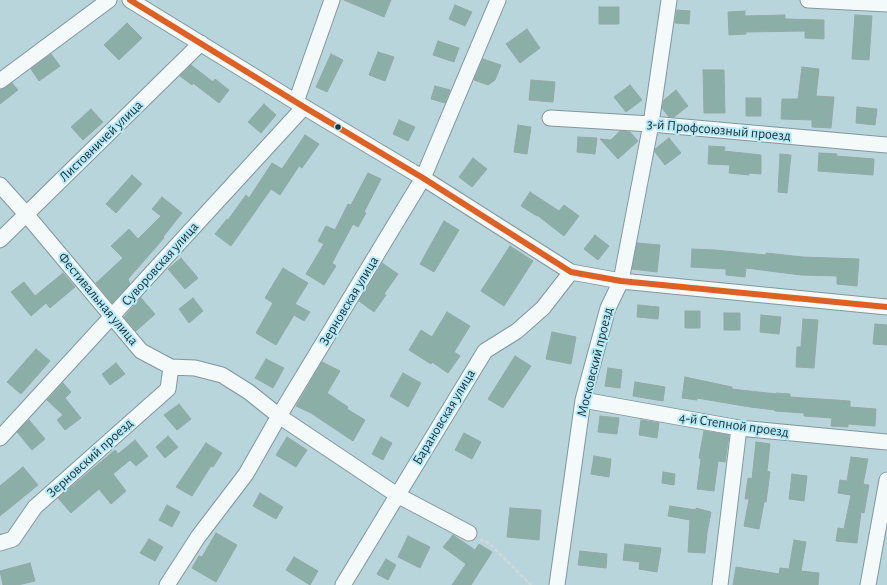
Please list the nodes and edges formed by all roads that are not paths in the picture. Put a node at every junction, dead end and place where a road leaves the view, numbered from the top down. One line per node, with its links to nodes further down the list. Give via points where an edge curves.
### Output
1 (109, 0): 9 (street)
2 (130, 0): 8 (street)
3 (332, 0): 10 (street, Суворовская улица)
4 (498, 0): 14 (street, Зерновская улица)
5 (669, 0): 12 (street, Московский проезд)
6 (808, 0): 7 (street)
7 (887, 4)
8 (201, 43): 10 (street); 16 (street, Листовничей улица)
9 (0, 81)
10 (300, 104): 14 (street); 21 (street, Суворовская улица)
11 (550, 118): 12 (street, 3-й Профсоюзный проезд)
12 (651, 124): 13 (street, 3-й Профсоюзный проезд); 19 (street, Московский проезд)
13 (887, 145)
14 (423, 178): 18 (street); 24 (street, Зерновская улица)
15 (0, 185): 16 (street, Фестивальная улица)
16 (26, 214): 17 (street, Листовничей улица); 21 (street, Фестивальная улица)
17 (0, 240)
18 (571, 272): 19 (street); 29 (street, Барановская улица, via 543,308 517,331 485,351)
19 (621, 282): 20 (street); 23 (street, Московский проезд, via 608,308)
20 (887, 307)
21 (112, 316): 22 (street, Фестивальная улица, via 141,351); 26 (street, Суворовская улица)
22 (171, 367): 24 (street, Фестивальная улица, via 195,368 222,375); 31 (street, Зерновский проезд, via 168,389 35,507 13,539)
23 (583, 400): 25 (street, 4-й Степной проезд); 34 (street, Московский проезд)
24 (279, 416): 29 (street, Фестивальная улица); 32 (street, Зерновская улица, via 246,474 198,537)
25 (739, 428): 27 (street, 4-й Степной проезд); 35 (street)
26 (0, 438)
27 (887, 442)
28 (887, 480): 36 (street)
29 (398, 495): 30 (street, Фестивальная улица); 33 (street, Барановская улица)
30 (469, 533)
31 (0, 544)
32 (167, 585)
33 (343, 585)
34 (557, 585)
35 (720, 585)
36 (868, 585)

